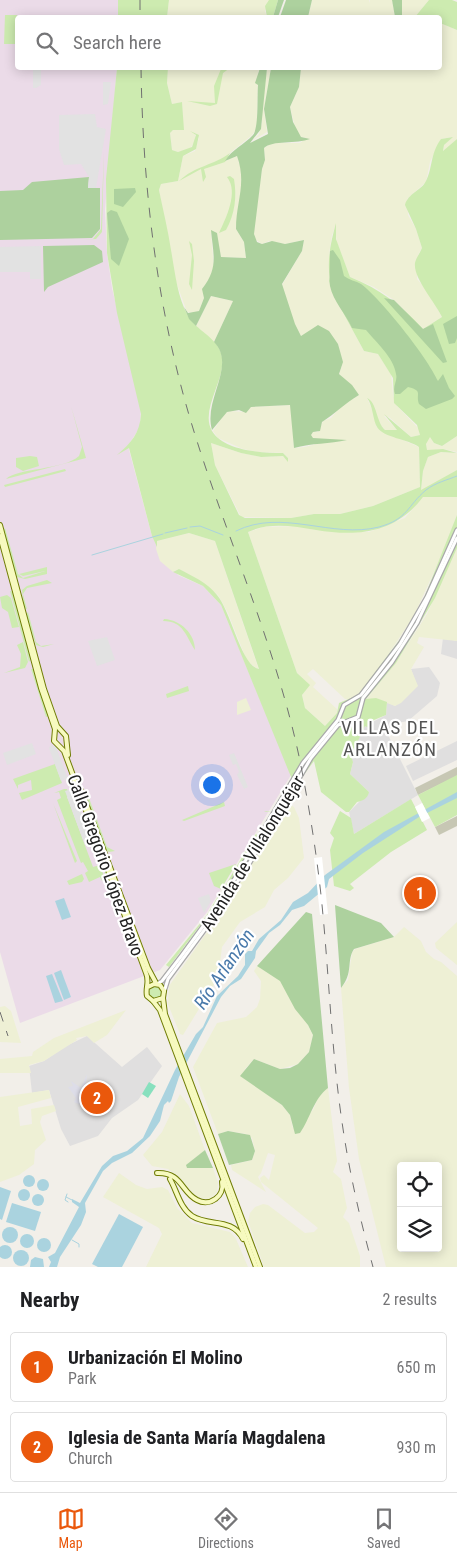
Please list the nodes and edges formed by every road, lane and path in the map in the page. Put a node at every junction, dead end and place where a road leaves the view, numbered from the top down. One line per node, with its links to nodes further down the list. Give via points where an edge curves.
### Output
1 (0, 525): 9 (main road, via 44,689)
2 (457, 530): 5 (street, via 427,598 407,633 361,695)
3 (0, 536): 10 (main road)
4 (457, 538): 6 (street, via 410,634 363,698)
5 (349, 702): 6 (street); 7 (street, via 344,704)
6 (359, 709): 8 (street, via 356,718)
7 (341, 713): 8 (street); 13 (street, Avenida de Villalonquéjar, via 303,763 221,902 171,970)
8 (348, 720): 15 (street, Avenida de Villalonquéjar, via 336,728 311,758 228,897 168,979)
9 (61, 732): 10 (main road); 11 (main road, via 66,736)
10 (56, 734): 12 (main road, via 54,741)
11 (65, 742): 12 (main road); 13 (main road, Calle Gregorio López Bravo)
12 (60, 745): 14 (main road, Calle Gregorio López Bravo, via 146,973)
13 (156, 984): 14 (main road); 15 (main road, via 163,987)
14 (148, 987): 17 (main road, via 147,996)
15 (164, 992): 16 (main road)
16 (163, 998): 17 (main road); 18 (main road)
17 (154, 1001): 18 (main road)
18 (175, 1046): 19 (main road); 24 (main road)
19 (221, 1172): 20 (main road, via 223,1185 220,1194 207,1203 193,1197 174,1177); 22 (main road)
20 (157, 1173)
21 (170, 1180): 22 (main road, via 188,1213 204,1222 223,1223 234,1228)
22 (250, 1252): 23 (main road)
23 (256, 1267)
24 (260, 1267)

